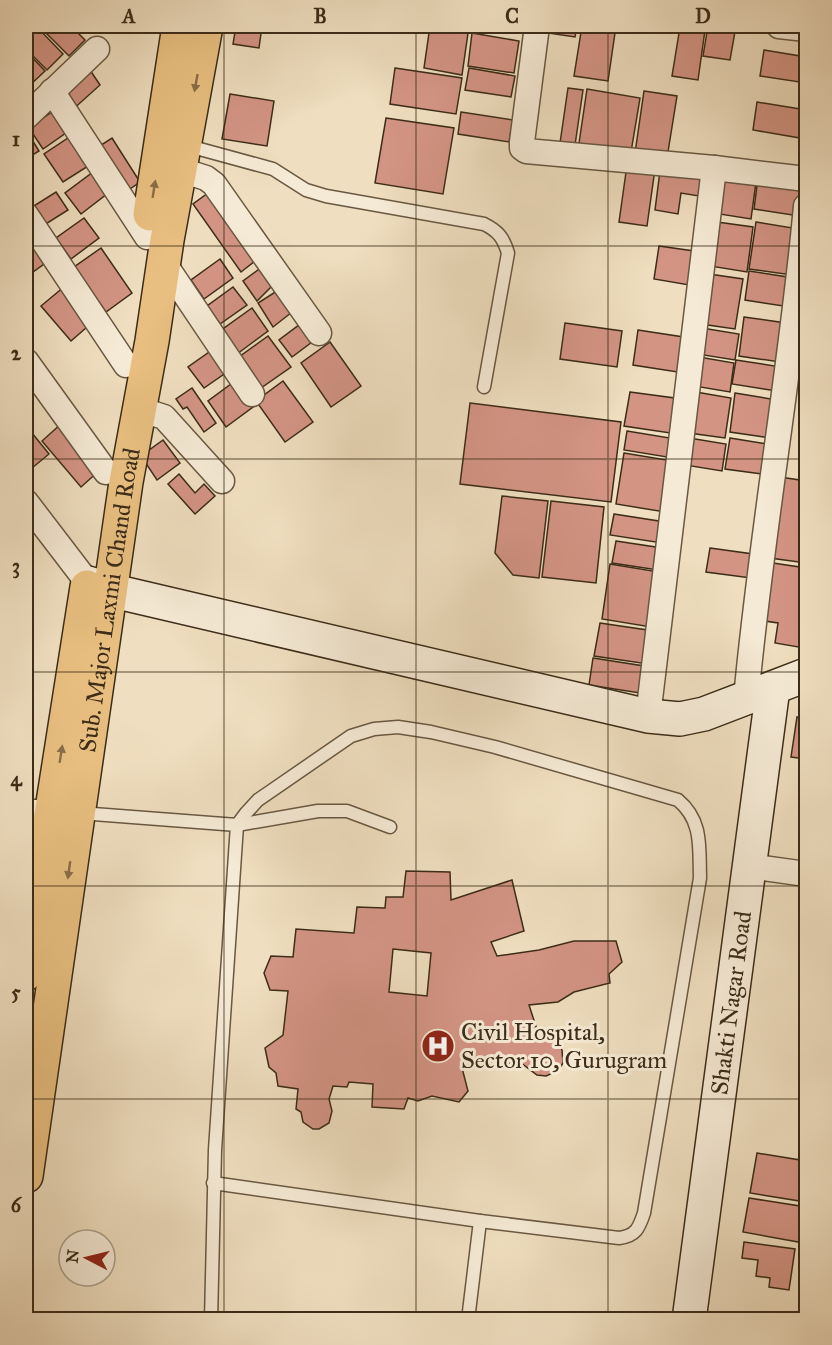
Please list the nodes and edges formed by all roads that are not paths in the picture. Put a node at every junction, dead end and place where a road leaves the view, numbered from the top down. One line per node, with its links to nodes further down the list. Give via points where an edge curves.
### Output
1 (179, 26): 14 (main road, Sub. Major Laxmi Chand Road, one-way to 1)
2 (206, 26): 9 (main road, Sub. Major Laxmi Chand Road, one-way to 9)
3 (537, 26): 10 (street, via 522,148)
4 (779, 26): 5 (street)
5 (807, 29)
6 (97, 50): 7 (street)
7 (52, 91): 8 (street); 14 (street)
8 (26, 117)
9 (183, 157): 14 (main road, Sub. Major Laxmi Chand Road); 15 (street, via 214,183); 18 (lane, via 273,169 306,190 326,196 484,224 497,231 508,253)
10 (714, 168): 11 (street); 27 (street)
11 (807, 179)
12 (807, 206): 26 (street, via 754,615)
13 (26, 215): 16 (street)
14 (155, 250): 16 (main road, Sub. Major Laxmi Chand Road); 19 (street)
15 (319, 333)
16 (137, 348): 20 (main road, Sub. Major Laxmi Chand Road); 21 (main road, Sub. Major Laxmi Chand Road)
17 (26, 361): 21 (street)
18 (484, 387)
19 (252, 394)
20 (139, 409): 22 (street, via 164,417); 24 (main road, Sub. Major Laxmi Chand Road)
21 (106, 472): 24 (main road, Sub. Major Laxmi Chand Road)
22 (222, 481)
23 (26, 502): 24 (street)
24 (99, 587): 27 (street); 28 (main road, Sub. Major Laxmi Chand Road)
25 (807, 675): 26 (street)
26 (759, 694): 27 (street, via 680,719); 31 (street, Shakti Nagar Road)
27 (648, 716)
28 (52, 812): 29 (lane); 33 (main road, Sub. Major Laxmi Chand Road); 34 (main road, Sub. Major Laxmi Chand Road, one-way to 34)
29 (237, 825): 30 (lane, via 318,811 347,811); 35 (lane); 36 (lane, via 258,800 351,736 398,727 495,747 678,800 695,819 700,878 639,1228 629,1237 619,1238)
30 (390, 827)
31 (748, 866): 32 (street); 39 (street, Shakti Nagar Road)
32 (807, 874)
33 (26, 974)
34 (26, 1168)
35 (213, 1184): 36 (lane); 37 (lane)
36 (480, 1221): 38 (lane)
37 (211, 1320)
38 (468, 1320)
39 (688, 1320)

